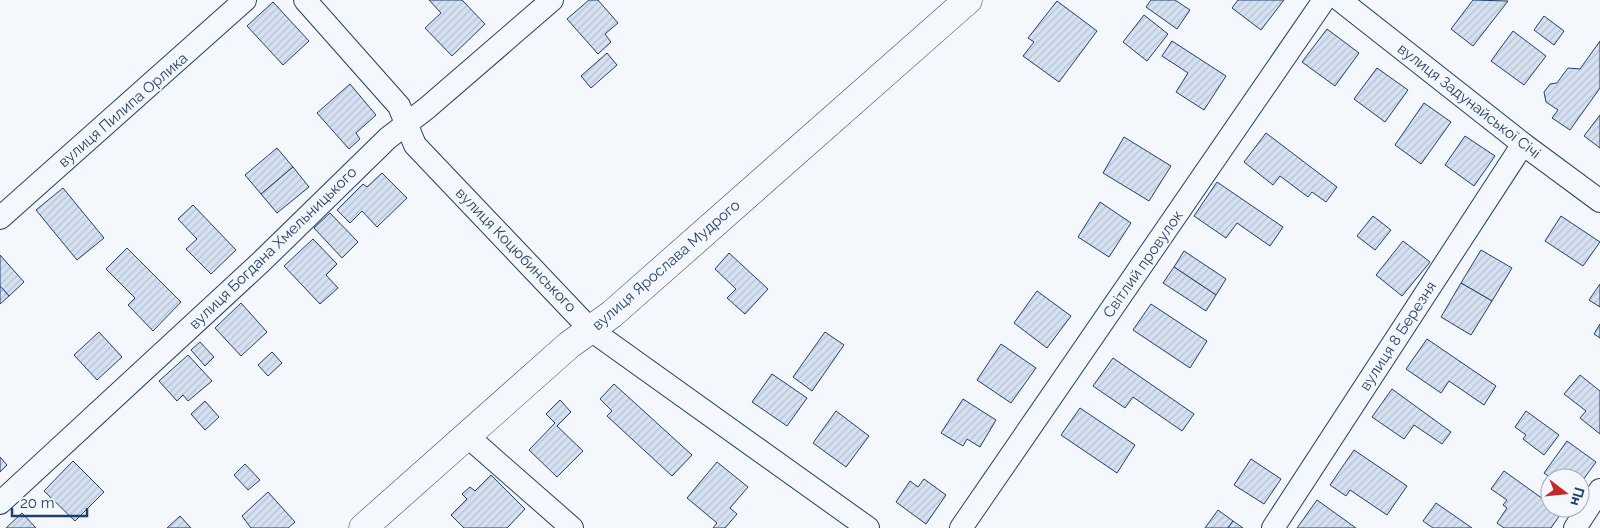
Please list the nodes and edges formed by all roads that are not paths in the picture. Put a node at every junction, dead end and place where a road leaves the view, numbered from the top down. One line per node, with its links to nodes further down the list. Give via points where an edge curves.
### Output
1 (245, 0): 10 (street, вулиця Пилипа Орлика)
2 (305, 0): 7 (street, вулиця Коцюбинського, via 400,106)
3 (552, 0): 7 (street, вулиця Богдана Хмельницького)
4 (968, 0): 11 (street, вулиця Ярослава Мудрого)
5 (1324, 0): 18 (street, Світлий провулок)
6 (1340, 0): 8 (street, вулиця Задунайської Січі)
7 (407, 124): 11 (street, вулиця Коцюбинського, via 415,145); 14 (street, вулиця Богдана Хмельницького, via 388,138 261,262)
8 (1523, 144): 9 (street, вулиця Задунайської Січі); 19 (street, вулиця 8 Березня)
9 (1600, 201)
10 (0, 218)
11 (591, 330): 12 (street, вулиця Ярослава Мудрого, via 569,345); 17 (street, вулиця Коцюбинського)
12 (466, 435): 15 (street, вулиця Ярослава Мудрого); 16 (street)
13 (1600, 490): 20 (street)
14 (0, 503)
15 (363, 528)
16 (572, 528)
17 (868, 528)
18 (961, 528)
19 (1273, 528)
20 (1575, 528)

